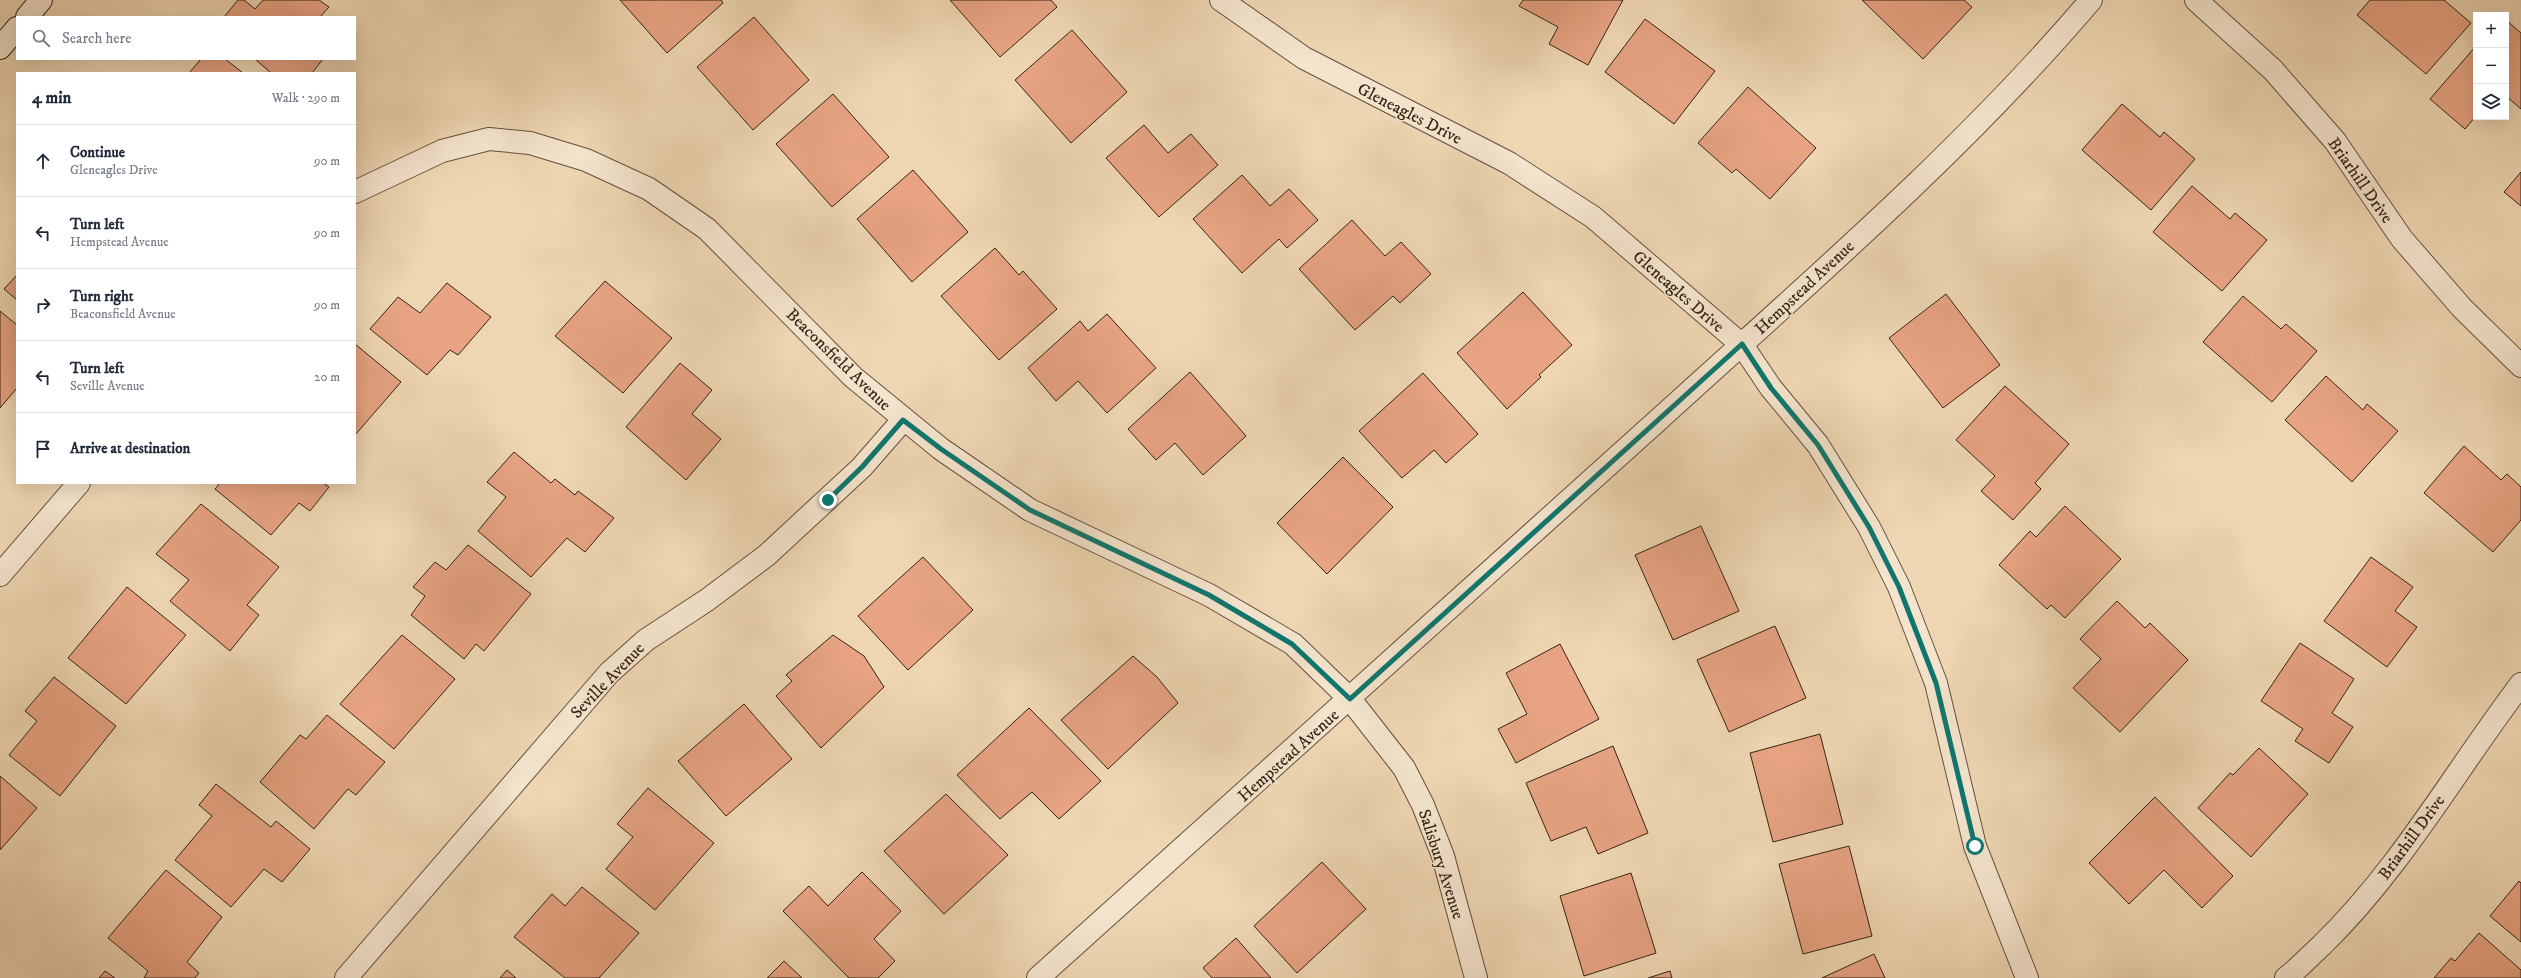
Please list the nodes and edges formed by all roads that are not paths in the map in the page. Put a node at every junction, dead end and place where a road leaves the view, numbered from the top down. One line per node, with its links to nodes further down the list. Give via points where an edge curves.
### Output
1 (41, 0): 5 (street)
2 (1221, 0): 9 (street, Gleneagles Drive, via 1304,58 1509,163 1593,217)
3 (2091, 0): 9 (street, Hempstead Avenue, via 2044,56 1934,168)
4 (2196, 0): 10 (street, Briarhill Drive, via 2273,70 2335,141 2402,239 2462,308)
5 (28, 16)
6 (16, 29): 7 (street)
7 (0, 48)
8 (356, 192): 11 (street, Beaconsfield Avenue, via 442,151 489,138 530,143 586,160 649,188 707,228 853,377)
9 (1742, 344): 15 (street, Hempstead Avenue); 19 (street, Gleneagles Drive, via 1771,388 1818,445 1869,527 1899,587 1936,683 1975,846)
10 (2521, 366)
11 (903, 420): 15 (street, Beaconsfield Avenue, via 1030,510 1209,595 1292,644); 16 (street, Seville Avenue, via 856,472 767,555 707,600 646,640 609,673)
12 (78, 484): 13 (street)
13 (0, 575)
14 (2521, 684): 20 (street, Briarhill Drive, via 2485,731 2412,840 2352,915)
15 (1350, 699): 17 (street, Hempstead Avenue); 18 (street, Salisbury Avenue, via 1404,768 1423,804 1443,856)
16 (346, 978)
17 (1038, 978)
18 (1476, 978)
19 (2027, 978)
20 (2286, 978)

